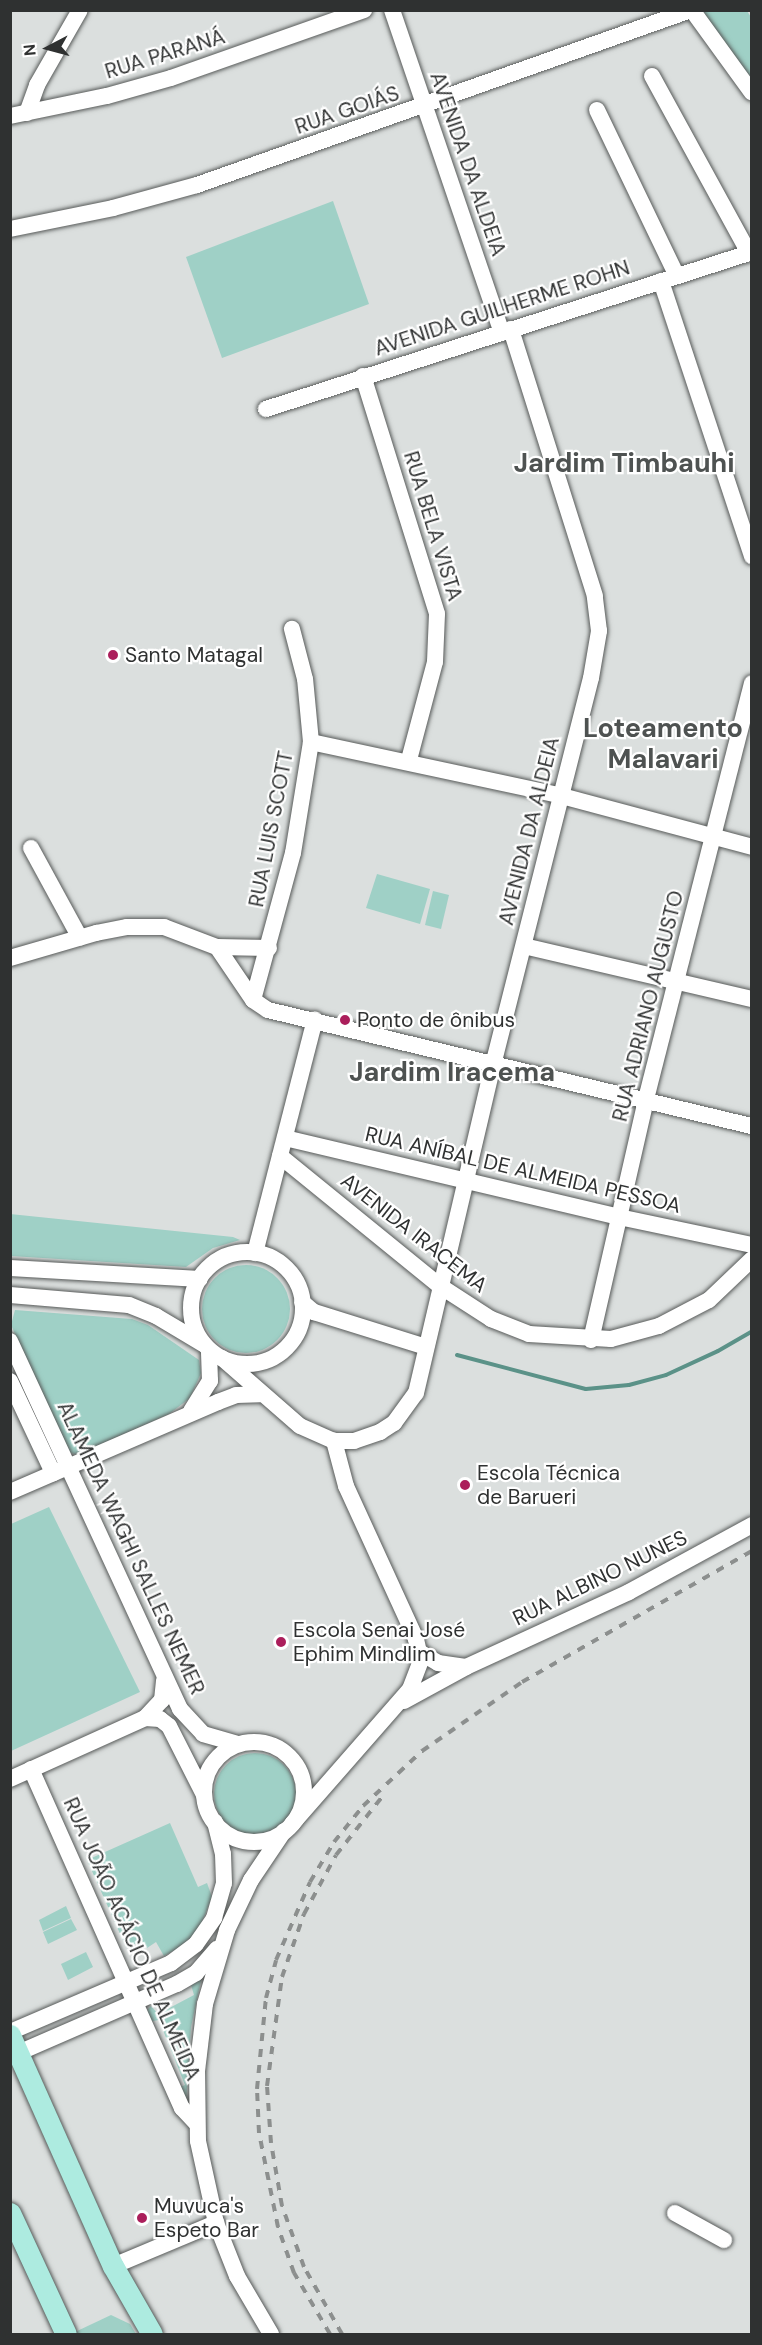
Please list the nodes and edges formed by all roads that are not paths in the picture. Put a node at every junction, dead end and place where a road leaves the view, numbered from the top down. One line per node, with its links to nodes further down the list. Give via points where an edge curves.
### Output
1 (80, 10): 9 (street)
2 (364, 10): 9 (street, RUA PARANÁ, via 171,78)
3 (392, 10): 7 (street, AVENIDA DA ALDEIA)
4 (691, 10): 6 (street); 7 (street, RUA GOIÁS)
5 (652, 76): 11 (street)
6 (752, 93)
7 (424, 107): 10 (street, RUA GOIÁS, via 168,194); 14 (street, AVENIDA DA ALDEIA)
8 (597, 110): 12 (street)
9 (19, 114)
10 (10, 229)
11 (750, 253): 12 (street, AVENIDA GUILHERME ROHN)
12 (677, 276): 13 (street, AVENIDA GUILHERME ROHN)
13 (661, 281): 14 (street, AVENIDA GUILHERME ROHN); 17 (street)
14 (507, 331): 15 (street, AVENIDA GUILHERME ROHN); 22 (street, AVENIDA DA ALDEIA, via 599,614 591,678)
15 (363, 376): 16 (street, AVENIDA GUILHERME ROHN); 21 (street, RUA BELA VISTA, via 437,614 435,662)
16 (266, 409)
17 (752, 556)
18 (292, 629): 20 (street, RUA LUIS SCOTT, via 304,679)
19 (752, 683): 23 (street, RUA ADRIANO AUGUSTO)
20 (311, 742): 21 (street); 29 (street, RUA LUIS SCOTT, via 293,853)
21 (409, 760): 22 (street)
22 (562, 796): 23 (street); 27 (street, AVENIDA DA ALDEIA)
23 (712, 837): 24 (street); 31 (street, RUA ADRIANO AUGUSTO)
24 (752, 847)
25 (31, 848): 26 (street)
26 (80, 938): 28 (street, via 146,926 182,932); 30 (street)
27 (524, 946): 31 (street); 35 (street, AVENIDA DA ALDEIA)
28 (217, 947): 29 (street); 33 (street)
29 (269, 948): 33 (street, RUA LUIS SCOTT)
30 (10, 958)
31 (678, 981): 32 (street); 36 (street, RUA ADRIANO AUGUSTO)
32 (752, 999)
33 (253, 1000): 34 (street, via 268,1010)
34 (315, 1020): 35 (street); 38 (street)
35 (493, 1065): 36 (street); 40 (street, AVENIDA DA ALDEIA)
36 (646, 1099): 37 (street); 41 (street, RUA ADRIANO AUGUSTO)
37 (752, 1126)
38 (285, 1138): 39 (street); 40 (street, RUA ANÍBAL DE ALMEIDA PESSOA)
39 (280, 1156): 43 (street); 47 (street, AVENIDA IRACEMA)
40 (464, 1182): 41 (street, RUA ANÍBAL DE ALMEIDA PESSOA); 47 (street, AVENIDA DA ALDEIA)
41 (619, 1217): 42 (street, RUA ANÍBAL DE ALMEIDA PESSOA); 50 (street, RUA ADRIANO AUGUSTO)
42 (752, 1245)
43 (255, 1253): 46 (street, via 223,1258); 49 (street, via 275,1260 287,1270)
44 (752, 1259): 50 (street, AVENIDA IRACEMA, via 732,1281 686,1314 611,1339)
45 (10, 1268): 46 (street)
46 (200, 1279): 53 (street, via 191,1311 196,1332)
47 (441, 1286): 50 (street, AVENIDA IRACEMA, via 510,1328); 52 (street, AVENIDA DA ALDEIA)
48 (10, 1295): 53 (street, via 129,1305 156,1316)
49 (302, 1302): 52 (street, via 312,1311); 53 (street, via 295,1336 275,1357 247,1364)
50 (591, 1340)
51 (10, 1341): 58 (street, ALAMEDA WAGHI SALLES NEMER)
52 (426, 1347): 57 (street, AVENIDA DA ALDEIA, via 416,1392 394,1423 367,1438)
53 (212, 1351): 55 (street); 56 (street, via 208,1389)
54 (10, 1381): 58 (street, ALAMEDA WAGHI SALLES NEMER)
55 (260, 1394): 56 (street, via 236,1395); 57 (street, via 300,1426)
56 (188, 1414): 58 (street)
57 (334, 1441): 61 (street, via 346,1486)
58 (60, 1470): 59 (street); 63 (street, ALAMEDA WAGHI SALLES NEMER)
59 (10, 1492)
60 (752, 1525): 62 (street, RUA ALBINO NUNES, via 629,1592)
61 (421, 1653): 62 (street, via 438,1663); 64 (street, via 419,1674)
62 (466, 1667): 64 (street, RUA ALBINO NUNES)
63 (163, 1676): 65 (street, via 164,1697); 66 (street, ALAMEDA WAGHI SALLES NEMER, via 194,1728 209,1738)
64 (398, 1704): 68 (street)
65 (145, 1718): 67 (street); 71 (street, via 158,1718 169,1726)
66 (238, 1744): 69 (street, via 274,1746 288,1755); 71 (street, via 212,1766)
67 (31, 1769): 70 (street); 75 (street, RUA JOÃO ACÁCIO DE ALMEIDA)
68 (338, 1771): 69 (street, via 318,1778); 73 (street)
69 (300, 1772): 73 (street, via 303,1799)
70 (10, 1779)
71 (205, 1797): 72 (street)
72 (215, 1822): 73 (street, via 232,1836 248,1841 268,1839); 75 (street, via 225,1869 222,1894 211,1924 179,1958)
73 (288, 1828): 74 (street, via 248,1887)
74 (224, 1939): 76 (street, via 196,1973); 78 (street, via 199,2034)
75 (125, 1982): 76 (street, RUA JOÃO ACÁCIO DE ALMEIDA); 77 (street)
76 (134, 2003): 77 (street); 78 (street, RUA JOÃO ACÁCIO DE ALMEIDA, via 182,2108)
77 (13, 2040): 83 (main road)
78 (197, 2124): 81 (street)
79 (10, 2213): 84 (main road)
80 (675, 2213): 82 (street)
81 (216, 2223): 83 (street); 86 (street, via 237,2276)
82 (724, 2240)
83 (113, 2266): 85 (main road)
84 (66, 2334)
85 (152, 2334)
86 (272, 2334)

